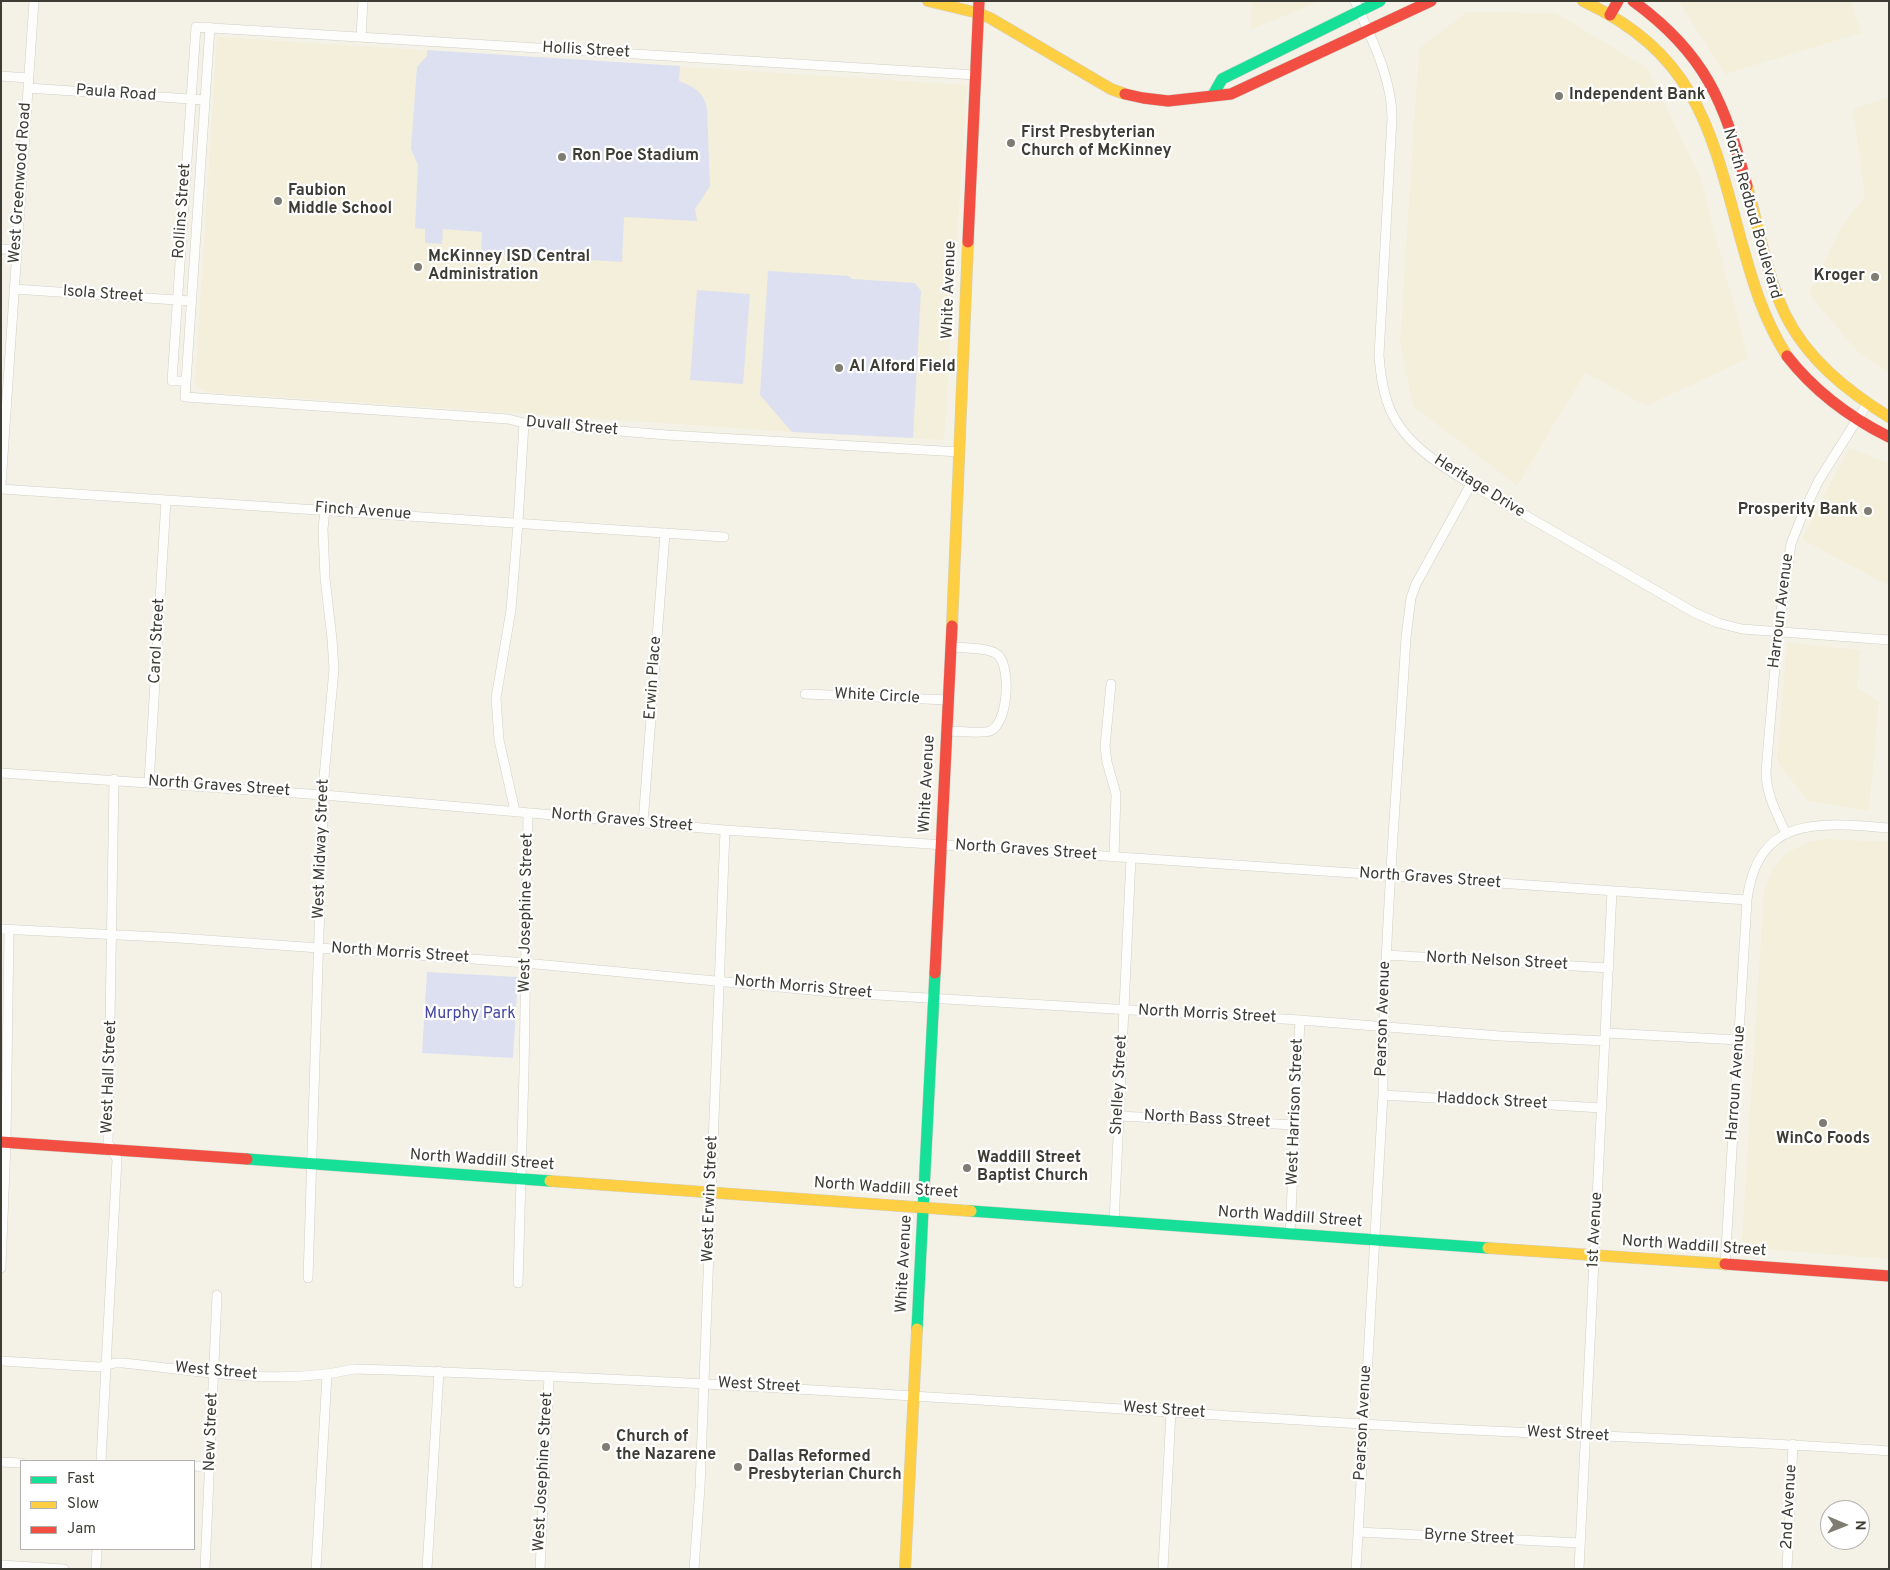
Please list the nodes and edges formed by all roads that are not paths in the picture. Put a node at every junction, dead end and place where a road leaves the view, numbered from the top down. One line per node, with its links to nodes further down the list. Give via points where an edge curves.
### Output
1 (34, 1): 18 (street, West Greenwood Road)
2 (363, 1): 15 (street)
3 (928, 1): 10 (street)
4 (1380, 1): 9 (street)
5 (1431, 1): 14 (street)
6 (1582, 1): 11 (street, North Redbud Boulevard)
7 (1618, 1): 11 (street)
8 (1633, 1): 30 (street, North Redbud Boulevard, via 1680,40 1712,86 1729,124 1773,279 1790,323 1825,370)
9 (1357, 6): 14 (street, Heritage Drive); 20 (street, via 1222,79)
10 (979, 7): 16 (street, White Avenue); 20 (street, via 990,18 1132,98 1176,101)
11 (1610, 15): 32 (street, North Redbud Boulevard, via 1652,44 1692,93 1712,137 1765,319 1802,375 1831,403)
12 (196, 27): 13 (street, Hollis Street); 21 (street, Rollins Street)
13 (210, 27): 15 (street, Hollis Street); 22 (street, Rollins Street)
14 (1368, 30): 20 (street, via 1231,94); 37 (street, Heritage Drive, via 1388,88 1392,112 1378,355 1381,378 1390,409 1410,439 1444,468)
15 (361, 37): 16 (street, Hollis Street)
16 (976, 75): 35 (street, White Avenue)
17 (1, 76): 18 (street)
18 (28, 78): 19 (street, West Greenwood Road)
19 (28, 88): 21 (street, Paula Road); 24 (street, West Greenwood Road)
20 (1213, 95)
21 (190, 99): 22 (street, Paula Road); 26 (street, Rollins Street)
22 (205, 100): 27 (street, Rollins Street)
23 (1, 249): 24 (street)
24 (16, 250): 25 (street, West Greenwood Road)
25 (14, 289): 26 (street, Isola Street); 36 (street, West Greenwood Road)
26 (177, 300): 27 (street, Isola Street); 28 (street, Rollins Street, via 172,381)
27 (191, 301): 28 (street, Rollins Street)
28 (186, 381): 29 (street, Rollins Street)
29 (185, 397): 33 (street, Duvall Street, via 508,419)
30 (1867, 404): 31 (street, North Redbud Boulevard); 32 (street, Harroun Avenue)
31 (1889, 417)
32 (1856, 421): 34 (street, North Redbud Boulevard); 45 (street, Harroun Avenue, via 1819,480 1791,544)
33 (524, 423): 35 (street, Duvall Street); 42 (street, West Josephine Street)
34 (1889, 437)
35 (960, 452): 47 (street, White Avenue)
36 (2, 455): 38 (street, West Greenwood Road)
37 (1471, 484): 45 (street, Heritage Drive, via 1694,613 1731,626); 65 (street, Pearson Avenue, via 1421,572 1411,598)
38 (1, 485)
39 (1, 489): 40 (street, Finch Avenue)
40 (166, 500): 41 (street, Finch Avenue); 54 (street, Carol Street)
41 (325, 510): 42 (street, Finch Avenue); 55 (street, West Midway Street, via 325,578 334,669)
42 (518, 523): 43 (street, Finch Avenue); 56 (street, West Josephine Street, via 511,610 496,698 499,740)
43 (665, 533): 44 (street, Finch Avenue); 58 (street, Erwin Place)
44 (724, 537)
45 (1778, 632): 46 (street, Heritage Drive); 61 (street, Harroun Avenue, via 1766,785)
46 (1889, 640)
47 (950, 647): 50 (street, White Avenue); 51 (street, via 991,651 999,655 1006,682 1006,702 1001,720 989,732)
48 (1111, 684): 63 (street, via 1105,746 1116,794)
49 (805, 694): 50 (street, White Circle)
50 (948, 700): 51 (street, White Avenue)
51 (947, 731): 62 (street, White Avenue)
52 (1, 773): 53 (street, North Graves Street)
53 (114, 780): 54 (street, North Graves Street); 69 (street, West Hall Street)
54 (149, 782): 55 (street, North Graves Street)
55 (324, 795): 56 (street, North Graves Street); 70 (street, West Midway Street)
56 (515, 812): 57 (street, North Graves Street)
57 (528, 813): 58 (street, North Graves Street); 72 (street, West Josephine Street)
58 (643, 822): 60 (street, North Graves Street)
59 (1889, 828): 61 (street, via 1828,824)
60 (725, 830): 62 (street, North Graves Street); 74 (street, West Erwin Street)
61 (1786, 834): 67 (street, via 1760,856 1752,874)
62 (941, 845): 63 (street, North Graves Street); 75 (street, White Avenue)
63 (1114, 857): 64 (street, North Graves Street)
64 (1131, 858): 65 (street, North Graves Street); 76 (street, Shelley Street)
65 (1390, 876): 66 (street, North Graves Street); 71 (street, Pearson Avenue)
66 (1612, 891): 67 (street, North Graves Street); 73 (street, 1st Avenue)
67 (1748, 900): 80 (street, Harroun Avenue)
68 (5, 929): 69 (street, North Morris Street); 85 (street)
69 (112, 936): 70 (street, North Morris Street); 86 (street, West Hall Street, via 108,1143)
70 (318, 949): 72 (street, North Morris Street); 87 (street, West Midway Street)
71 (1386, 955): 73 (street, North Nelson Street); 78 (street, Pearson Avenue)
72 (526, 964): 74 (street, North Morris Street); 88 (street, West Josephine Street)
73 (1609, 968): 79 (street, 1st Avenue)
74 (719, 980): 75 (street, North Morris Street); 89 (street, West Erwin Street)
75 (934, 999): 76 (street, North Morris Street); 90 (street, White Avenue)
76 (1124, 1010): 77 (street, North Morris Street); 83 (street, Shelley Street)
77 (1300, 1020): 78 (street, North Morris Street); 84 (street, West Harrison Street)
78 (1383, 1027): 79 (street, North Morris Street, via 1500,1036); 81 (street, Pearson Avenue)
79 (1606, 1037): 80 (street, North Morris Street); 82 (street, 1st Avenue)
80 (1740, 1040): 95 (street, Harroun Avenue)
81 (1382, 1095): 82 (street, Haddock Street); 93 (street, Pearson Avenue)
82 (1602, 1108): 94 (street, 1st Avenue)
83 (1119, 1116): 84 (street, North Bass Street); 91 (street, Shelley Street)
84 (1295, 1125): 92 (street, West Harrison Street)
85 (4, 1142): 86 (street, North Waddill Street); 96 (street)
86 (112, 1151): 87 (street, North Waddill Street); 102 (street, West Hall Street, via 117,1159)
87 (313, 1164): 88 (street, North Waddill Street); 98 (street, West Midway Street)
88 (522, 1180): 89 (street, North Waddill Street); 99 (street, West Josephine Street)
89 (711, 1193): 90 (street, North Waddill Street); 107 (street, West Erwin Street)
90 (924, 1208): 91 (street, North Waddill Street); 108 (street, White Avenue)
91 (1114, 1222): 92 (street, North Waddill Street)
92 (1290, 1234): 93 (street, North Waddill Street)
93 (1375, 1240): 94 (street, North Waddill Street); 110 (street, Pearson Avenue)
94 (1595, 1255): 95 (street, North Waddill Street); 111 (street, 1st Avenue)
95 (1725, 1266): 97 (street, North Waddill Street)
96 (1, 1268)
97 (1889, 1276)
98 (308, 1278)
99 (518, 1283)
100 (218, 1295): 104 (street, New Street)
101 (1, 1361): 102 (street, West Street)
102 (106, 1365): 104 (street, West Street, via 123,1363); 114 (street, West Hall Street)
103 (438, 1371): 105 (street, West Street, via 354,1368); 106 (street, West Street); 127 (street)
104 (214, 1372): 105 (street, West Street); 118 (street, New Street)
105 (327, 1375): 126 (street)
106 (549, 1376): 107 (street, West Street); 128 (street, West Josephine Street)
107 (704, 1383): 108 (street, West Street); 129 (street, West Erwin Street)
108 (914, 1395): 109 (street, West Street); 130 (street, White Avenue)
109 (1171, 1411): 110 (street, West Street); 131 (street)
110 (1363, 1424): 111 (street, West Street); 119 (street, Pearson Avenue)
111 (1586, 1436): 112 (street, West Street); 120 (street, 1st Avenue)
112 (1793, 1444): 113 (street, West Street); 134 (street, 2nd Avenue)
113 (1889, 1451)
114 (101, 1460)
115 (1, 1462): 116 (street)
116 (20, 1463)
117 (195, 1466): 118 (street)
118 (211, 1467): 125 (street, New Street)
119 (1358, 1532): 120 (street, Byrne Street); 132 (street, Pearson Avenue)
120 (1580, 1543): 133 (street, 1st Avenue)
121 (97, 1550): 124 (street)
122 (1, 1564): 123 (street)
123 (64, 1569)
124 (96, 1569)
125 (205, 1569)
126 (316, 1569)
127 (427, 1569)
128 (540, 1569)
129 (694, 1569)
130 (905, 1569)
131 (1163, 1569)
132 (1356, 1569)
133 (1579, 1569)
134 (1787, 1569)

